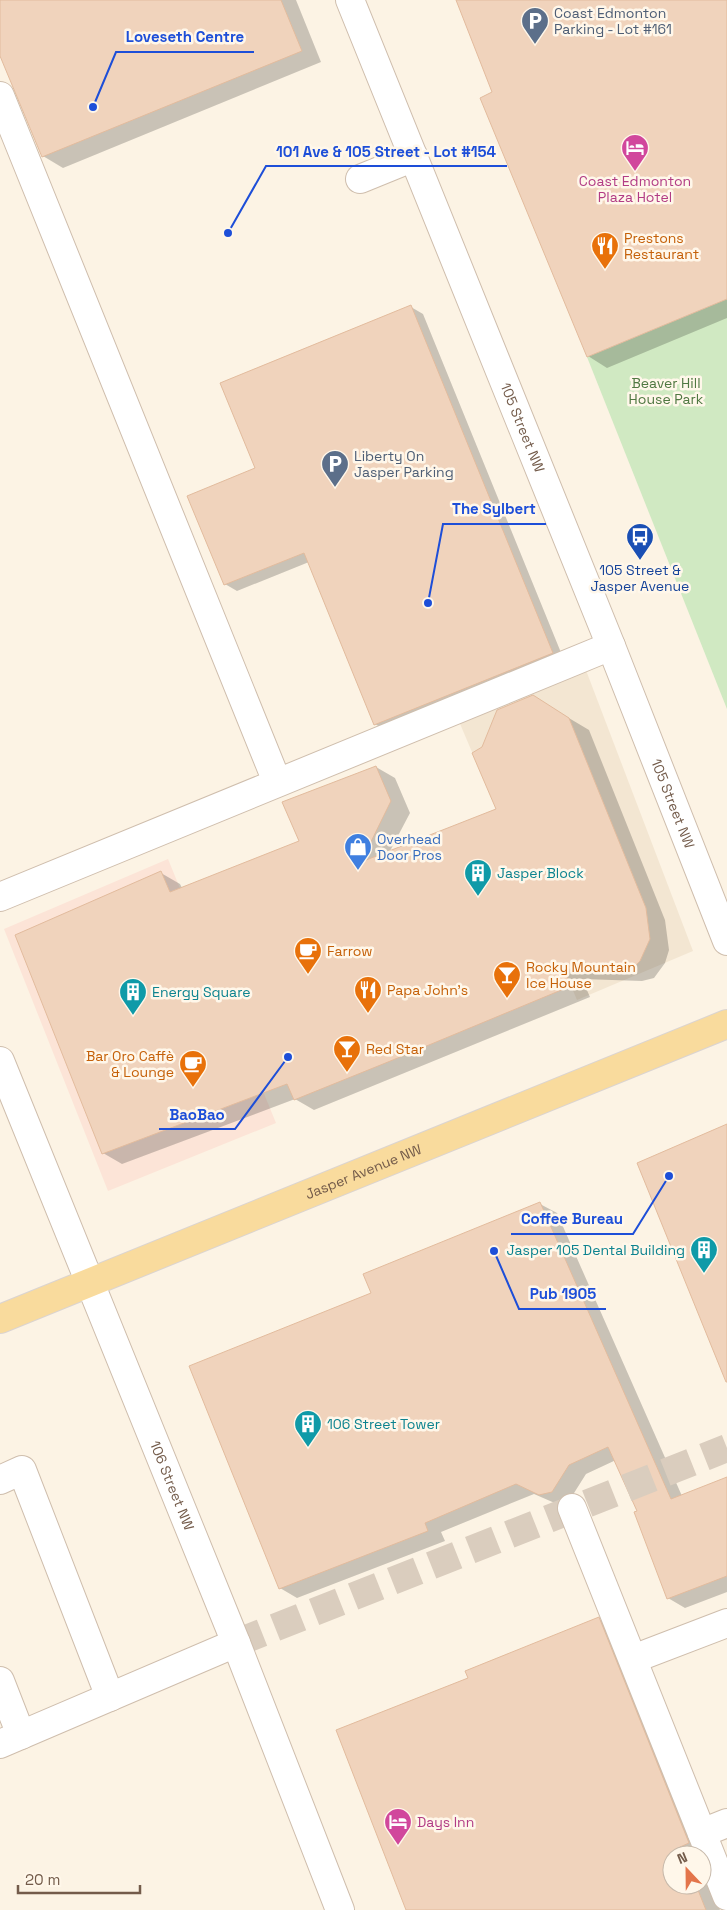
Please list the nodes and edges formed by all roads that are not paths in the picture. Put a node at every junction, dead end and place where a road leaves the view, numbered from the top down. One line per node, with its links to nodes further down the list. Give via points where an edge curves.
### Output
1 (350, 0): 3 (street, 105 Street NW)
2 (0, 96): 6 (street)
3 (414, 157): 4 (street); 5 (street, 105 Street NW)
4 (360, 179)
5 (610, 646): 6 (street); 8 (street, 105 Street NW)
6 (277, 782): 7 (street)
7 (0, 897)
8 (727, 941)
9 (727, 1024): 12 (main road, Jasper Avenue NW)
10 (0, 1061): 11 (street, 106 Street NW)
11 (10, 1115): 12 (street, 106 Street NW)
12 (90, 1283): 13 (main road, Jasper Avenue NW); 17 (street, 106 Street NW)
13 (0, 1319)
14 (0, 1480): 20 (street, via 22,1470)
15 (572, 1508): 18 (street)
16 (727, 1623): 18 (street)
17 (236, 1643): 20 (street); 25 (street, 106 Street NW)
18 (632, 1660): 23 (street)
19 (0, 1682): 21 (street)
20 (110, 1697): 21 (street)
21 (10, 1739)
22 (727, 1823): 23 (street)
23 (702, 1833): 24 (street)
24 (727, 1896)
25 (340, 1910)

